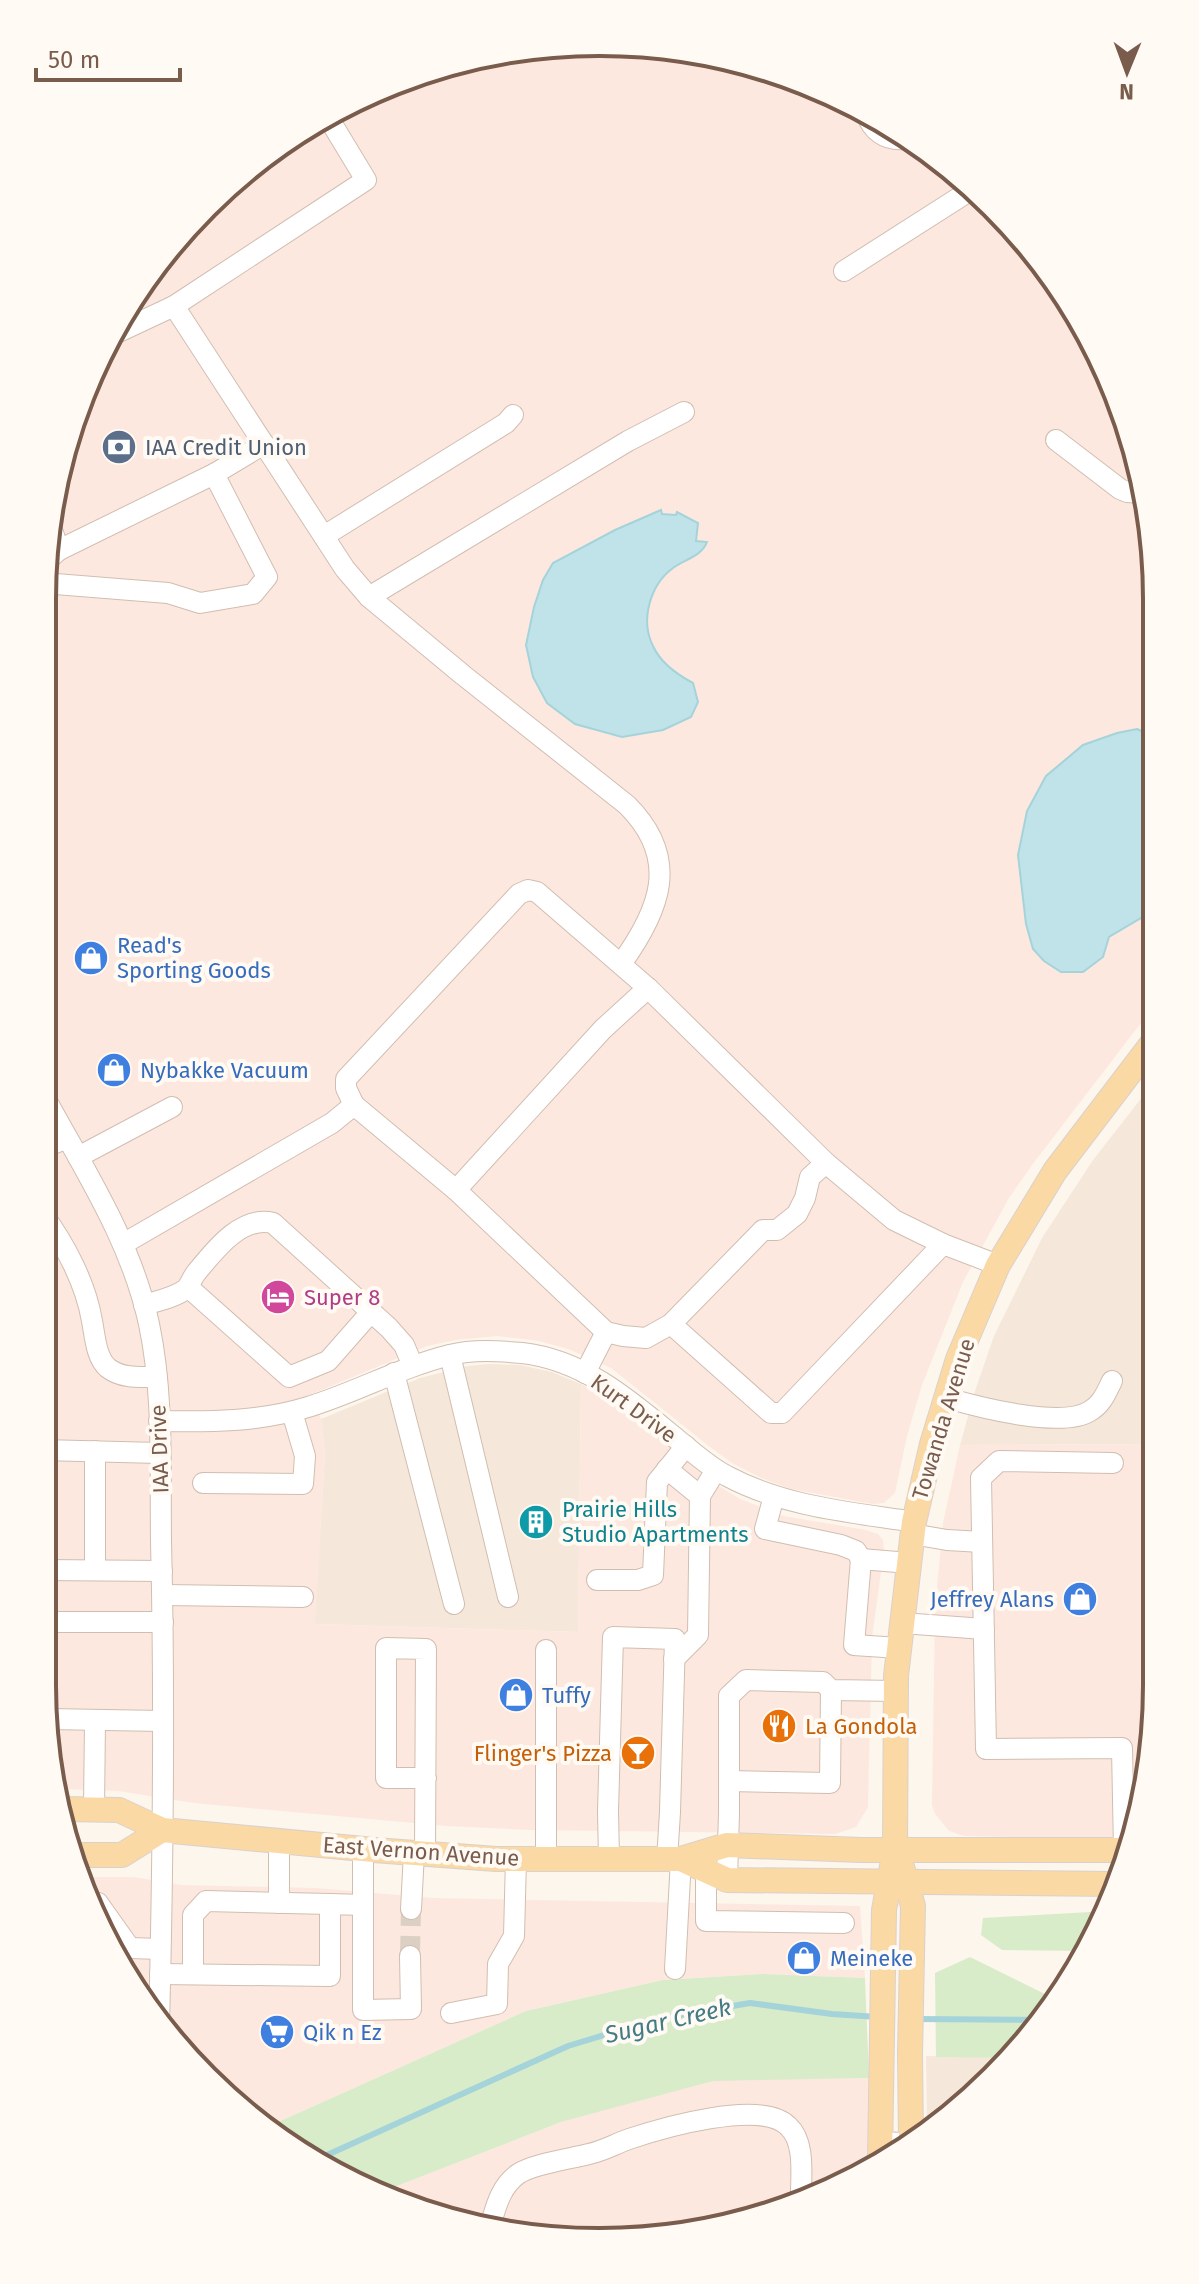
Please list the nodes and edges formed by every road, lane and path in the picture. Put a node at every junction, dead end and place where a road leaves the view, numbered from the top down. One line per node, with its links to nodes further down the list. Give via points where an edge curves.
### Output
1 (333, 126): 4 (street, via 366,180)
2 (963, 195): 3 (street)
3 (844, 271)
4 (174, 306): 5 (street); 9 (street)
5 (130, 327)
6 (684, 412): 15 (street)
7 (513, 415): 12 (street)
8 (1056, 440): 11 (street, via 1120,489)
9 (264, 444): 10 (street); 12 (street)
10 (214, 474): 13 (street); 14 (street, via 267,577 253,594 200,603 168,593)
11 (1133, 492)
12 (324, 536): 15 (street)
13 (59, 550)
14 (56, 584)
15 (369, 597): 16 (street, via 627,805 646,827 659,858 656,897 651,917)
16 (621, 964): 17 (street); 19 (street, via 537,892 519,894 346,1079)
17 (648, 988): 25 (street); 26 (street, via 603,1029)
18 (1143, 1055): 30 (main road, Towanda Avenue, via 1055,1171)
19 (354, 1105): 26 (street); 28 (street, via 332,1123)
20 (172, 1107): 24 (street)
21 (56, 1118): 22 (street, IAA Drive)
22 (67, 1138): 23 (street); 24 (street, IAA Drive)
23 (56, 1143)
24 (78, 1157): 28 (street, IAA Drive)
25 (826, 1163): 29 (street, via 894,1220); 34 (street, via 810,1177 797,1214 777,1230 763,1230)
26 (456, 1190): 35 (street)
27 (56, 1237): 39 (street, via 85,1294 101,1359 122,1375)
28 (123, 1244): 32 (street, IAA Drive)
29 (943, 1244): 30 (street); 34 (street, via 782,1413 771,1413)
30 (998, 1265): 41 (main road, Towanda Avenue)
31 (188, 1287): 32 (street); 33 (street, via 289,1377 328,1361); 33 (street, via 230,1236 264,1221 273,1223)
32 (144, 1305): 39 (street, IAA Drive)
33 (371, 1312): 37 (street, via 404,1345)
34 (671, 1324): 35 (street, via 646,1338)
35 (606, 1332): 38 (street)
36 (450, 1355): 37 (street, Kurt Drive); 38 (street, Kurt Drive, via 525,1354); 66 (street)
37 (404, 1370): 42 (street, Kurt Drive); 67 (street)
38 (585, 1373): 44 (street, Kurt Drive, via 626,1397)
39 (157, 1377): 43 (street, IAA Drive)
40 (1112, 1381): 41 (street, via 1103,1400 1070,1419 991,1410)
41 (947, 1398): 55 (main road, Towanda Avenue)
42 (292, 1412): 43 (street, Kurt Drive, via 240,1420); 51 (street, via 305,1456 303,1484)
43 (159, 1421): 47 (street, IAA Drive)
44 (686, 1446): 49 (street); 50 (street, Kurt Drive)
45 (56, 1450): 46 (street)
46 (95, 1451): 47 (street); 61 (street)
47 (159, 1453): 62 (street, IAA Drive)
48 (1113, 1463): 56 (street, via 999,1461 981,1478)
49 (667, 1469): 52 (street); 63 (street, via 657,1482 653,1575)
50 (716, 1470): 52 (street); 53 (street, Kurt Drive)
51 (203, 1483)
52 (700, 1496): 74 (street, via 698,1635)
53 (774, 1496): 54 (street, Kurt Drive); 57 (street, via 765,1529)
54 (835, 1510): 55 (street, Kurt Drive); 57 (street)
55 (913, 1528): 56 (street, Kurt Drive, via 947,1540); 59 (main road, Towanda Avenue)
56 (982, 1542): 71 (street)
57 (829, 1543): 58 (street, via 856,1551)
58 (861, 1559): 59 (street); 72 (street, via 854,1645)
59 (909, 1563): 70 (main road, Towanda Avenue)
60 (56, 1570): 61 (street)
61 (95, 1570): 62 (street)
62 (162, 1571): 64 (street, IAA Drive)
63 (597, 1580)
64 (163, 1595): 65 (street); 69 (street, IAA Drive)
65 (303, 1597)
66 (508, 1597)
67 (454, 1604)
68 (56, 1622): 69 (street)
69 (163, 1622): 79 (street, IAA Drive)
70 (902, 1623): 71 (street); 72 (main road, Towanda Avenue)
71 (984, 1629): 84 (street, via 986,1749 1122,1748)
72 (899, 1648): 76 (main road, Towanda Avenue)
73 (546, 1650): 93 (street)
74 (674, 1659): 94 (street, via 675,1639 613,1637); 95 (street)
75 (831, 1690): 76 (street); 81 (street, via 830,1783); 81 (street, via 823,1682 746,1680 729,1696)
76 (896, 1691): 88 (main road, Towanda Avenue)
77 (57, 1719): 78 (street)
78 (95, 1720): 79 (street); 83 (street)
79 (162, 1721): 85 (street, IAA Drive)
80 (426, 1778): 80 (street, via 426,1649 386,1648 386,1778); 90 (street)
81 (729, 1781): 96 (street)
82 (71, 1809): 83 (main road, East Vernon Avenue)
83 (94, 1809): 85 (main road, East Vernon Avenue, via 119,1810)
84 (1125, 1819)
85 (162, 1830): 86 (main road, East Vernon Avenue); 91 (main road, via 122,1855); 105 (street, IAA Drive)
86 (279, 1840): 87 (main road, East Vernon Avenue); 99 (street)
87 (363, 1849): 90 (main road, East Vernon Avenue); 101 (street)
88 (895, 1850): 89 (main road, East Vernon Avenue); 96 (main road, East Vernon Avenue); 97 (main road)
89 (1117, 1850)
90 (420, 1854): 92 (main road, East Vernon Avenue); 102 (street)
91 (84, 1855)
92 (516, 1859): 93 (main road, East Vernon Avenue); 111 (street, via 514,1936 498,1964 497,2004)
93 (546, 1859): 94 (main road, East Vernon Avenue)
94 (609, 1859): 95 (main road, East Vernon Avenue)
95 (674, 1860): 96 (main road, East Vernon Avenue); 107 (street)
96 (716, 1862): 97 (main road, East Vernon Avenue); 104 (street, via 706,1921)
97 (898, 1880): 98 (main road, East Vernon Avenue); 112 (main road, via 913,1906); 113 (main road, via 884,1910 880,2052)
98 (1105, 1884)
99 (279, 1903): 100 (street); 109 (street, via 206,1901 193,1915)
100 (330, 1904): 101 (street); 109 (street, via 330,1976)
101 (363, 1905): 106 (street, via 363,2010 411,2009)
102 (411, 1909)
103 (109, 1919): 105 (street, via 130,1948)
104 (844, 1923)
105 (160, 1949): 108 (street, IAA Drive)
106 (410, 1956)
107 (675, 1969)
108 (160, 1974): 109 (street); 110 (street, IAA Drive)
109 (193, 1974)
110 (155, 1996)
111 (451, 2013)
112 (911, 2129)
113 (888, 2144)
114 (801, 2189): 115 (street, via 800,2150 793,2130 766,2115 729,2117 673,2125 592,2154 522,2171 507,2184)
115 (492, 2218)

